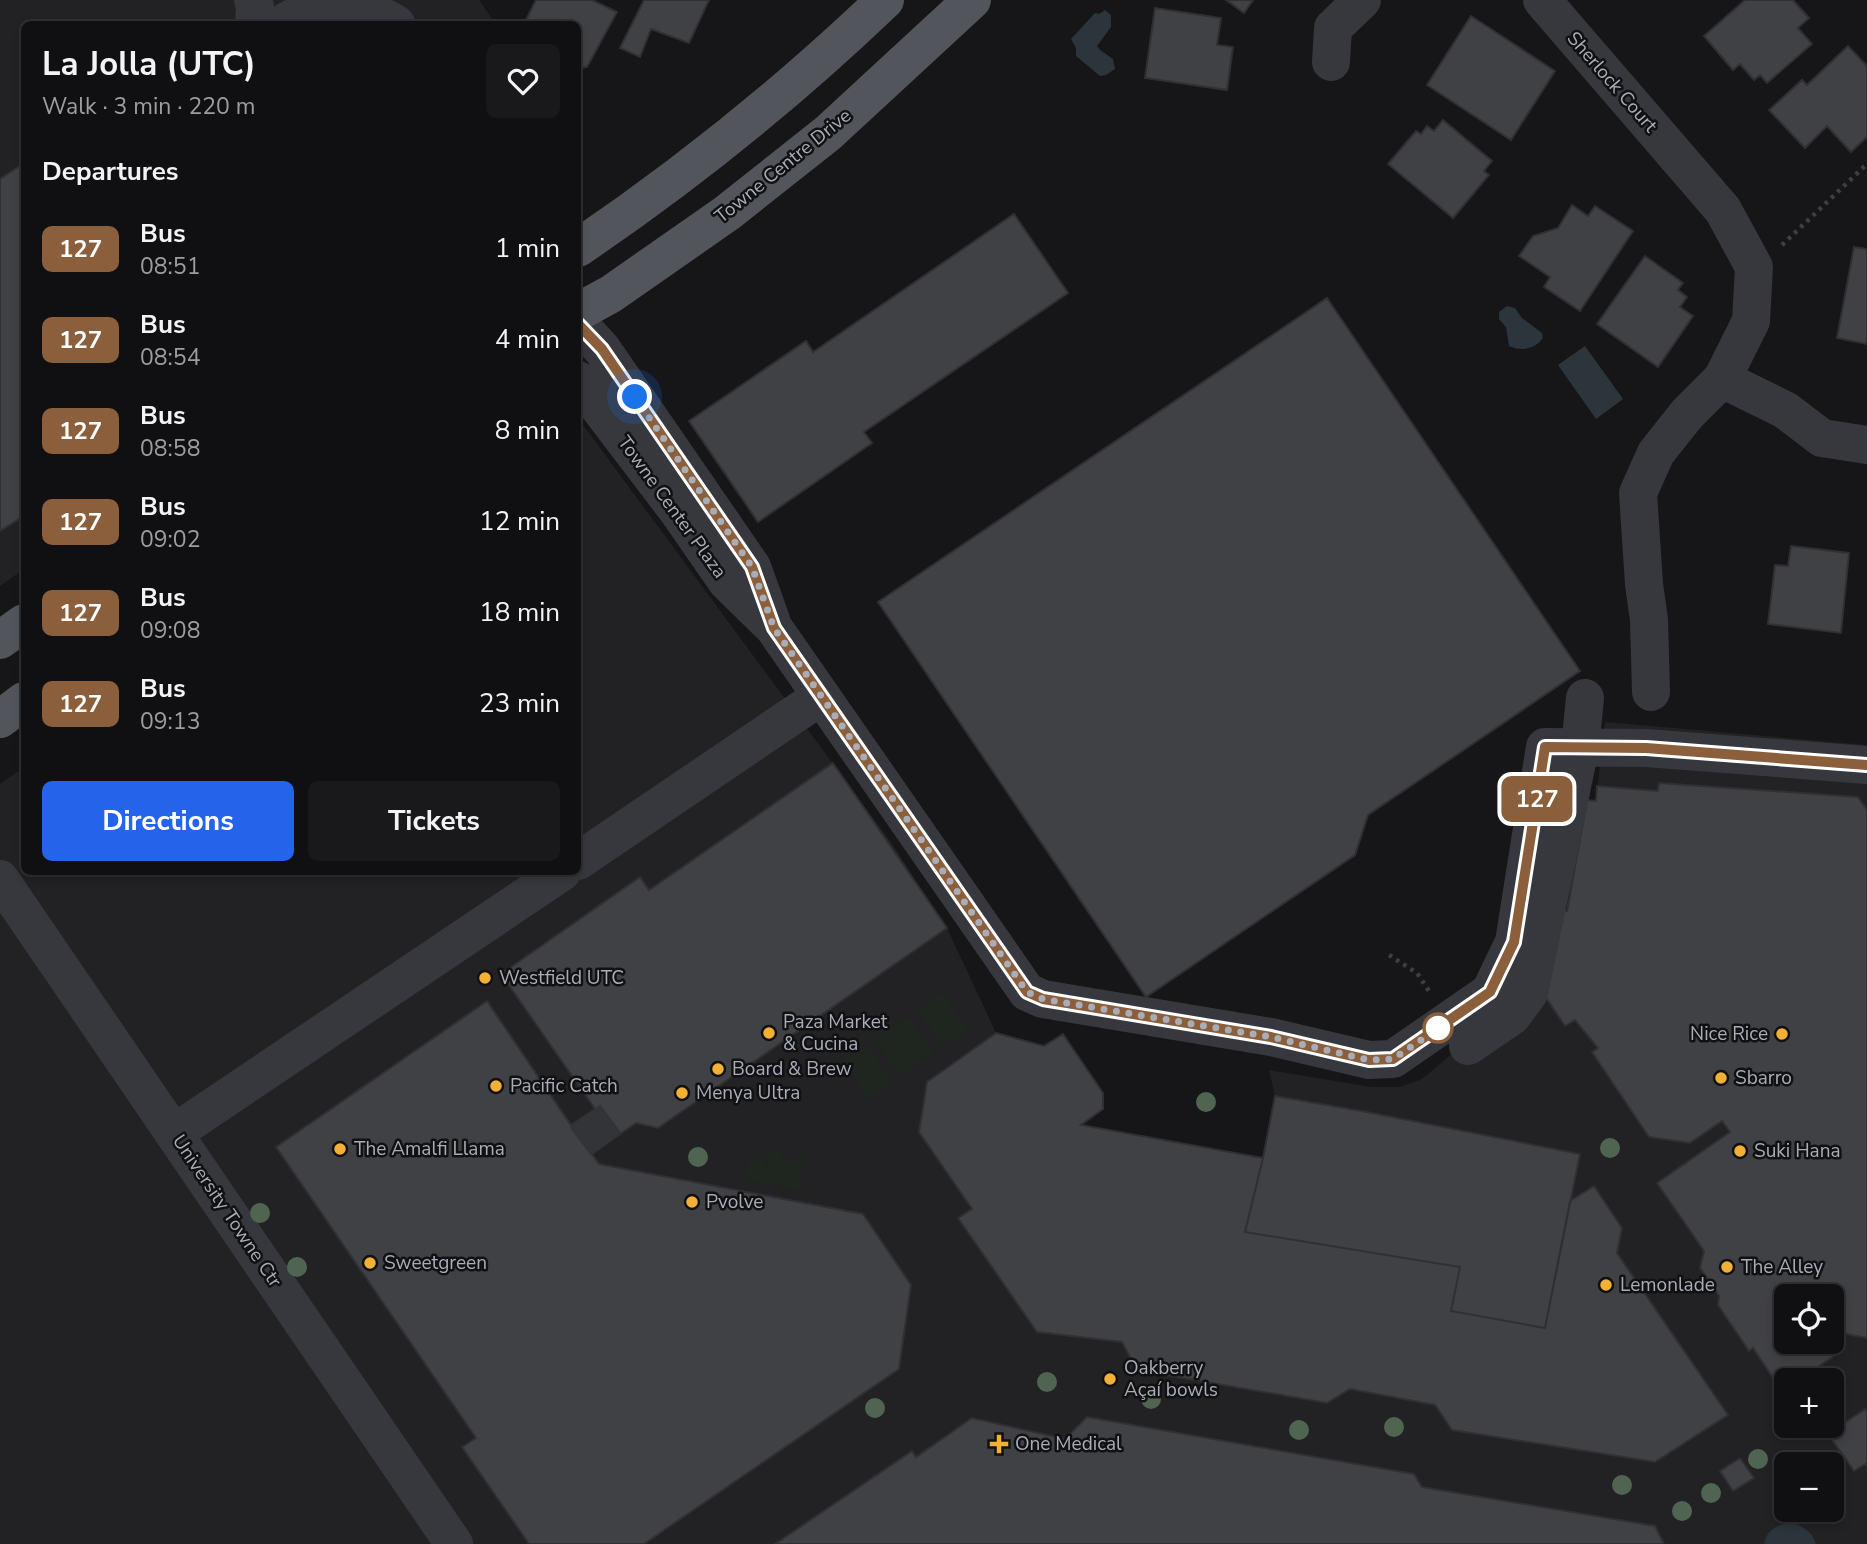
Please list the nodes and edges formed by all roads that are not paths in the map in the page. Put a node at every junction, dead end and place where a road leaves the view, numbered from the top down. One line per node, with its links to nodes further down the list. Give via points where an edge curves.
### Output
1 (253, 0): 8 (street)
2 (331, 0): 7 (street)
3 (885, 0): 11 (main road, via 705,157)
4 (972, 0): 12 (main road, Towne Centre Drive, via 828,133 727,214)
5 (1362, 0): 10 (street, via 1333,28)
6 (1542, 0): 14 (street, Sherlock Court, via 1723,210 1754,267 1751,321)
7 (383, 18): 9 (street, via 344,6 317,9)
8 (254, 21)
9 (287, 21)
10 (1331, 62)
11 (581, 246)
12 (581, 310)
13 (581, 327): 18 (street, Towne Center Plaza, via 602,349 752,567)
14 (1722, 379): 16 (street, via 1785,410 1822,438); 20 (street, via 1656,453 1638,493)
15 (581, 384): 18 (street, Towne Center Plaza, via 727,582)
16 (1867, 444)
17 (21, 625): 19 (main road)
18 (774, 628): 21 (street, Towne Center Plaza)
19 (0, 640)
20 (1651, 692)
21 (820, 697): 25 (street, Towne Center Plaza, via 1027,992 1043,999 1271,1037 1369,1060 1393,1059 1490,992 1514,942 1545,747); 27 (street)
22 (1585, 698): 25 (street)
23 (21, 703): 24 (main road)
24 (0, 719)
25 (1580, 748): 26 (street, Towne Center Plaza, via 1646,748); 30 (street, via 1529,993 1511,1016)
26 (1867, 765)
27 (581, 859)
28 (558, 875): 31 (street)
29 (0, 879): 31 (street, University Towne Ctr)
30 (1468, 1046)
31 (174, 1133): 32 (street, University Towne Ctr)
32 (454, 1544)

